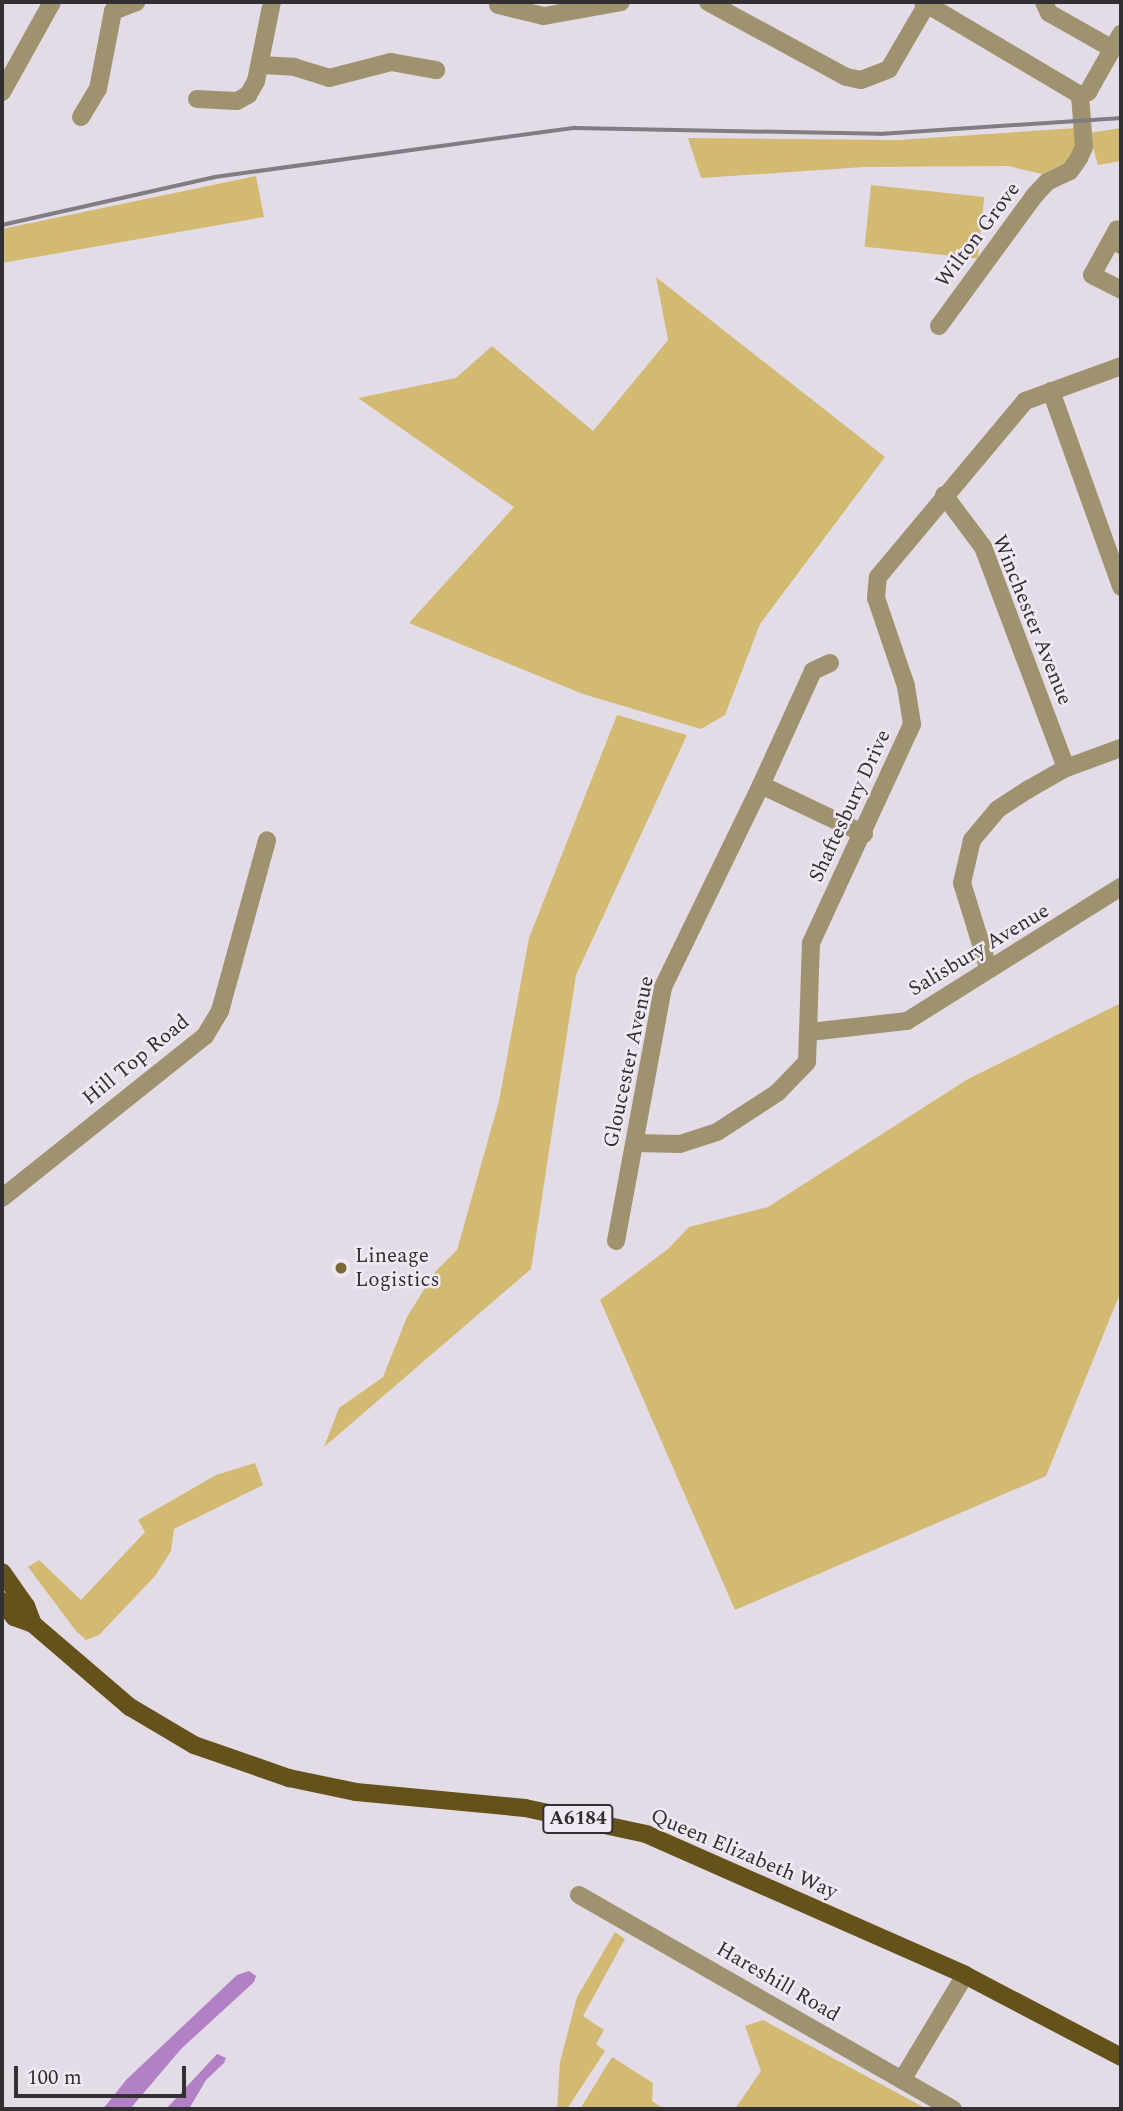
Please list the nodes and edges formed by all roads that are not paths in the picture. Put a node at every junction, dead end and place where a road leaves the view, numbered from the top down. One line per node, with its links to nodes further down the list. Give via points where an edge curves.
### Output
1 (52, 2): 14 (street)
2 (136, 2): 9 (street)
3 (272, 2): 12 (street)
4 (621, 2): 10 (street)
5 (708, 2): 7 (street, via 846,77 861,80 889,69)
6 (1044, 2): 11 (street, via 1049,13)
7 (925, 3): 15 (street)
8 (498, 5): 10 (street, via 544,16)
9 (109, 6): 17 (street, via 98,89)
10 (572, 8)
11 (1117, 42): 15 (street, via 1088,92)
12 (260, 65): 13 (street, via 294,67 329,78 391,62); 16 (street, via 252,89 243,98)
13 (436, 70)
14 (2, 91)
15 (1080, 95): 20 (street, Wilton Grove, via 1084,147 1079,158 1070,171 1042,187)
16 (197, 99)
17 (81, 117)
18 (1121, 245): 19 (street, via 1116,230 1092,275)
19 (1121, 290)
20 (939, 326)
21 (1121, 366): 22 (street, Shaftesbury Drive)
22 (1051, 391): 23 (street, Shaftesbury Drive, via 1025,401); 24 (street)
23 (944, 495): 27 (street, Winchester Avenue, via 983,547); 29 (street, Shaftesbury Drive, via 878,577 876,598 906,686 912,724)
24 (1121, 587)
25 (830, 663): 28 (street, Gloucester Avenue, via 813,671)
26 (1121, 748): 27 (street)
27 (1066, 768): 32 (street, via 998,809 979,829 967,853 965,901)
28 (761, 785): 29 (street); 34 (street, Gloucester Avenue, via 663,987)
29 (864, 834): 33 (street, Shaftesbury Drive, via 811,943)
30 (267, 840): 35 (street, Hill Top Road, via 220,1011 205,1036)
31 (1121, 887): 32 (street, Salisbury Avenue)
32 (988, 967): 33 (street, Salisbury Avenue, via 907,1021)
33 (810, 1032): 34 (street, Shaftesbury Drive, via 807,1062 777,1093 716,1132 680,1144)
34 (636, 1143): 36 (street, Gloucester Avenue)
35 (2, 1198)
36 (616, 1241)
37 (2, 1572): 39 (main road, Queen Elizabeth Way / A6184)
38 (2, 1601): 39 (main road, Queen Elizabeth Way / A6184, via 14,1617)
39 (33, 1623): 41 (main road, Queen Elizabeth Way / A6184, via 130,1707 194,1745 237,1762 356,1793 525,1808 646,1834)
40 (579, 1895): 43 (street, Hareshill Road)
41 (965, 1975): 42 (main road, Queen Elizabeth Way / A6184); 43 (street)
42 (1121, 2057)
43 (902, 2080): 44 (street, Hareshill Road)
44 (953, 2109)

